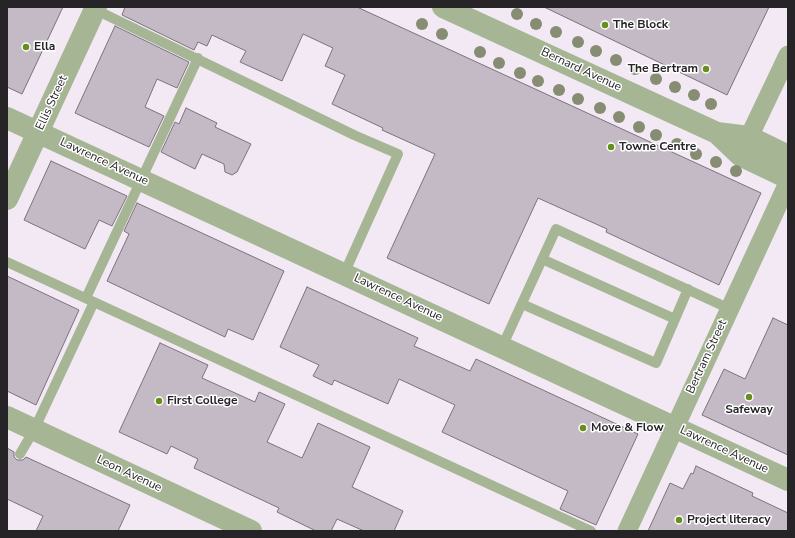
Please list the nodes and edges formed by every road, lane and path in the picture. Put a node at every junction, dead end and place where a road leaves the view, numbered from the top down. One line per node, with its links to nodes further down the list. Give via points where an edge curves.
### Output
1 (94, 8): 4 (lane); 6 (street, Ellis Street)
2 (447, 8): 7 (street, Bernard Avenue)
3 (788, 55): 8 (street)
4 (198, 58): 11 (lane); 16 (lane, via 398,154)
5 (7, 118): 6 (street, Lawrence Avenue)
6 (38, 132): 11 (street, Lawrence Avenue); 13 (street, Ellis Street)
7 (718, 133): 8 (street, Bernard Avenue); 10 (street, Bernard Avenue, via 740,155)
8 (749, 138): 9 (street, Bernard Avenue)
9 (788, 156)
10 (788, 178)
11 (141, 180): 16 (street, Lawrence Avenue); 18 (lane)
12 (788, 183): 20 (street, Bertram Street)
13 (7, 199)
14 (542, 259): 17 (lane, via 556,229); 19 (lane); 21 (lane)
15 (7, 262): 18 (lane)
16 (344, 274): 22 (street, Lawrence Avenue)
17 (688, 289): 20 (lane); 21 (lane)
18 (90, 300): 25 (lane); 29 (lane)
19 (522, 304): 21 (lane, via 656,363); 22 (lane)
20 (730, 309): 24 (street, Bertram Street)
21 (675, 319)
22 (502, 347): 24 (street, Lawrence Avenue)
23 (7, 417): 25 (street, Leon Avenue)
24 (675, 427): 27 (street, Lawrence Avenue); 30 (street, Bertram Street)
25 (34, 430): 26 (lane); 28 (street, Leon Avenue)
26 (20, 454)
27 (788, 480)
28 (251, 531)
29 (591, 531)
30 (627, 531)

